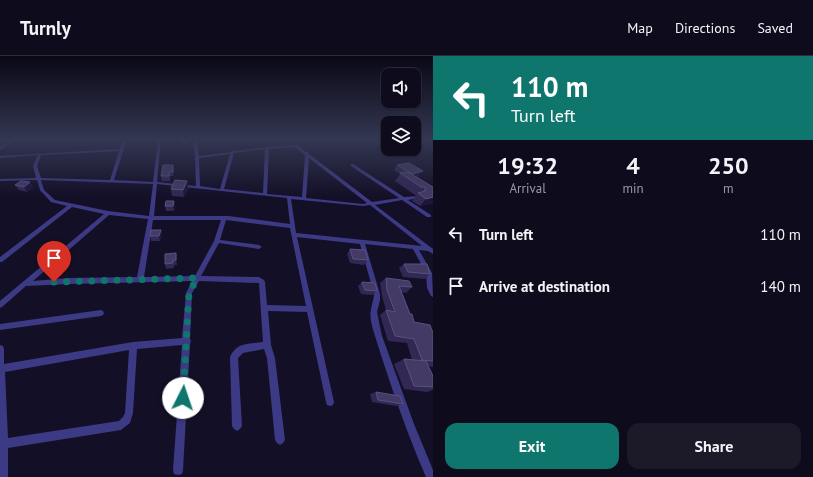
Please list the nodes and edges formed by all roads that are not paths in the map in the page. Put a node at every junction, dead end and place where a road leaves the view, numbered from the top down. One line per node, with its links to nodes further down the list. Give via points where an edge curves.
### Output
1 (38, 159): 10 (street, via 35,166)
2 (118, 159): 12 (street)
3 (158, 159): 13 (street)
4 (197, 159): 14 (street)
5 (231, 159): 15 (street)
6 (267, 159): 16 (street)
7 (307, 159): 19 (street)
8 (314, 159): 22 (street)
9 (352, 165): 20 (street)
10 (38, 179): 11 (street); 12 (street); 21 (street, via 42,190 53,201)
11 (0, 180)
12 (112, 181): 13 (street)
13 (155, 183): 14 (street); 25 (street)
14 (198, 187): 15 (street)
15 (222, 190): 16 (street)
16 (265, 195): 18 (street)
17 (416, 197): 20 (street)
18 (289, 198): 19 (street); 27 (street)
19 (304, 199): 22 (street)
20 (403, 200): 22 (street); 24 (street)
21 (71, 205): 23 (street); 34 (street)
22 (371, 205): 33 (street)
23 (108, 213): 25 (street); 37 (street)
24 (429, 216)
25 (151, 218): 26 (street); 36 (street)
26 (224, 218): 27 (street); 29 (street)
27 (292, 226): 28 (street)
28 (294, 235): 30 (street); 41 (street)
29 (218, 241): 31 (street); 35 (street)
30 (362, 242): 32 (street); 55 (street, via 378,300 374,317 413,437)
31 (259, 247)
32 (416, 249): 33 (street); 38 (street, via 430,273 430,288)
33 (432, 249)
34 (0, 260)
35 (197, 278): 36 (street); 40 (street, via 259,280 262,282); 44 (street, via 189,293)
36 (140, 279): 37 (street)
37 (24, 284): 39 (street)
38 (433, 294)
39 (0, 305)
40 (266, 308): 41 (street); 45 (street)
41 (310, 309): 49 (street)
42 (101, 313): 43 (street)
43 (0, 328)
44 (187, 341): 46 (street); 53 (street)
45 (267, 345): 50 (street, via 241,349 234,357); 51 (street, via 271,358)
46 (133, 346): 48 (street); 52 (street, via 127,420 121,425)
47 (0, 350): 48 (street)
48 (0, 364): 52 (street)
49 (330, 402)
50 (237, 426)
51 (280, 440)
52 (4, 444): 54 (street)
53 (178, 470)
54 (3, 477)
55 (431, 477)

